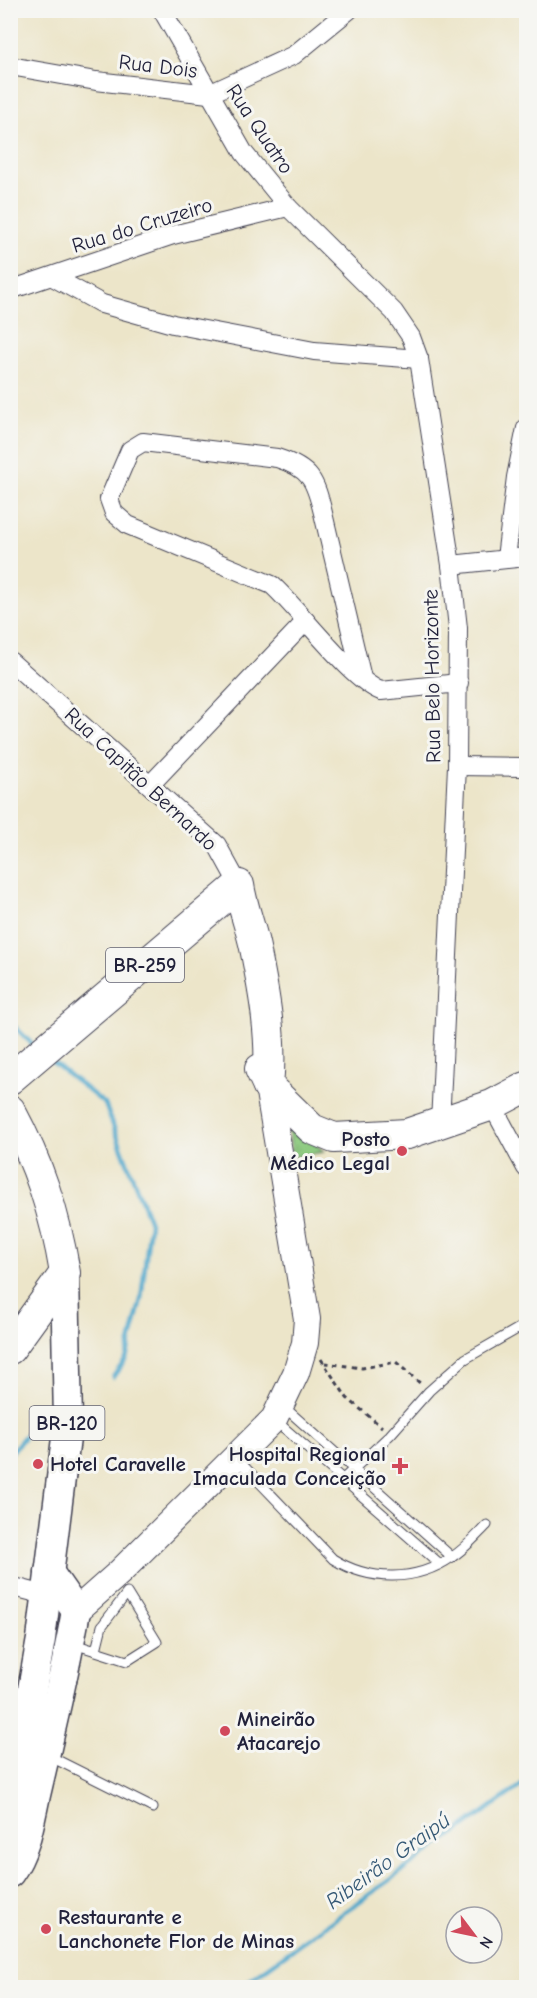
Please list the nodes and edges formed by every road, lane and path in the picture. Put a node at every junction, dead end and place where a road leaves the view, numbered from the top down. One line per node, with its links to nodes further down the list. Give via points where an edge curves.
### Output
1 (162, 10): 4 (street, Rua Quatro)
2 (349, 10): 4 (street, Rua Dois, via 294,55)
3 (10, 66): 4 (street, Rua Dois)
4 (209, 94): 5 (street, Rua Quatro, via 244,153)
5 (288, 207): 6 (street, Rua do Cruzeiro, via 173,236); 8 (street, Rua Belo Horizonte, via 394,312 411,337)
6 (53, 277): 7 (street, Rua do Cruzeiro); 8 (street, via 102,304 174,324 314,351)
7 (10, 290)
8 (419, 359): 12 (street, Rua Belo Horizonte)
9 (526, 428): 11 (street)
10 (526, 557): 11 (street)
11 (506, 558): 12 (street)
12 (451, 565): 16 (street, Rua Belo Horizonte)
13 (306, 621): 15 (street); 15 (street, via 272,585 128,525 114,513 110,499 130,450 143,442 278,458 309,474 316,487); 19 (street)
14 (10, 661): 19 (street, Rua Capitão Bernardo)
15 (362, 678): 16 (street, via 381,691)
16 (459, 683): 17 (street, Rua Belo Horizonte)
17 (457, 766): 18 (street); 26 (street, Rua Belo Horizonte)
18 (526, 767)
19 (150, 785): 20 (street, Rua Capitão Bernardo, via 217,845)
20 (238, 885): 21 (highway, BR-259); 22 (highway, Rua Capitão Bernardo, via 255,946 271,1055)
21 (10, 1079)
22 (268, 1086): 26 (highway, via 312,1129 334,1138 407,1134); 30 (main road, Rua Capitão Bernardo, via 307,1319)
23 (526, 1087): 24 (highway)
24 (492, 1105): 26 (highway); 27 (street)
25 (10, 1110): 28 (highway, BR-120, via 33,1153 56,1220)
26 (440, 1124)
27 (526, 1168)
28 (65, 1273): 31 (highway); 42 (main road, BR-120, via 68,1422)
29 (526, 1324): 33 (lane, via 465,1359)
30 (305, 1343): 32 (path); 34 (main road, Rua Capitão Bernardo)
31 (10, 1349)
32 (325, 1363): 33 (path, via 362,1368 396,1362); 35 (path, via 346,1398)
33 (429, 1391): 35 (lane)
34 (278, 1412): 36 (main road, Rua Capitão Bernardo); 37 (lane); 38 (lane)
35 (390, 1435): 37 (lane)
36 (237, 1458): 41 (lane, via 316,1544 350,1570 400,1577); 44 (main road, Rua Capitão Bernardo)
37 (353, 1470): 38 (lane); 40 (lane)
38 (342, 1480): 41 (lane)
39 (487, 1526): 40 (lane)
40 (452, 1557): 41 (lane)
41 (440, 1564)
42 (47, 1583): 43 (street); 44 (main road); 45 (main road, BR-120)
43 (10, 1586)
44 (95, 1607): 46 (main road); 46 (lane, via 127,1593 157,1642 127,1661)
45 (41, 1639): 46 (main road, via 56,1647); 47 (main road, BR-120)
46 (83, 1647): 47 (main road)
47 (35, 1751): 48 (lane); 49 (main road, BR-120); 50 (main road, via 27,1834)
48 (153, 1808)
49 (10, 1813)
50 (10, 1874)

